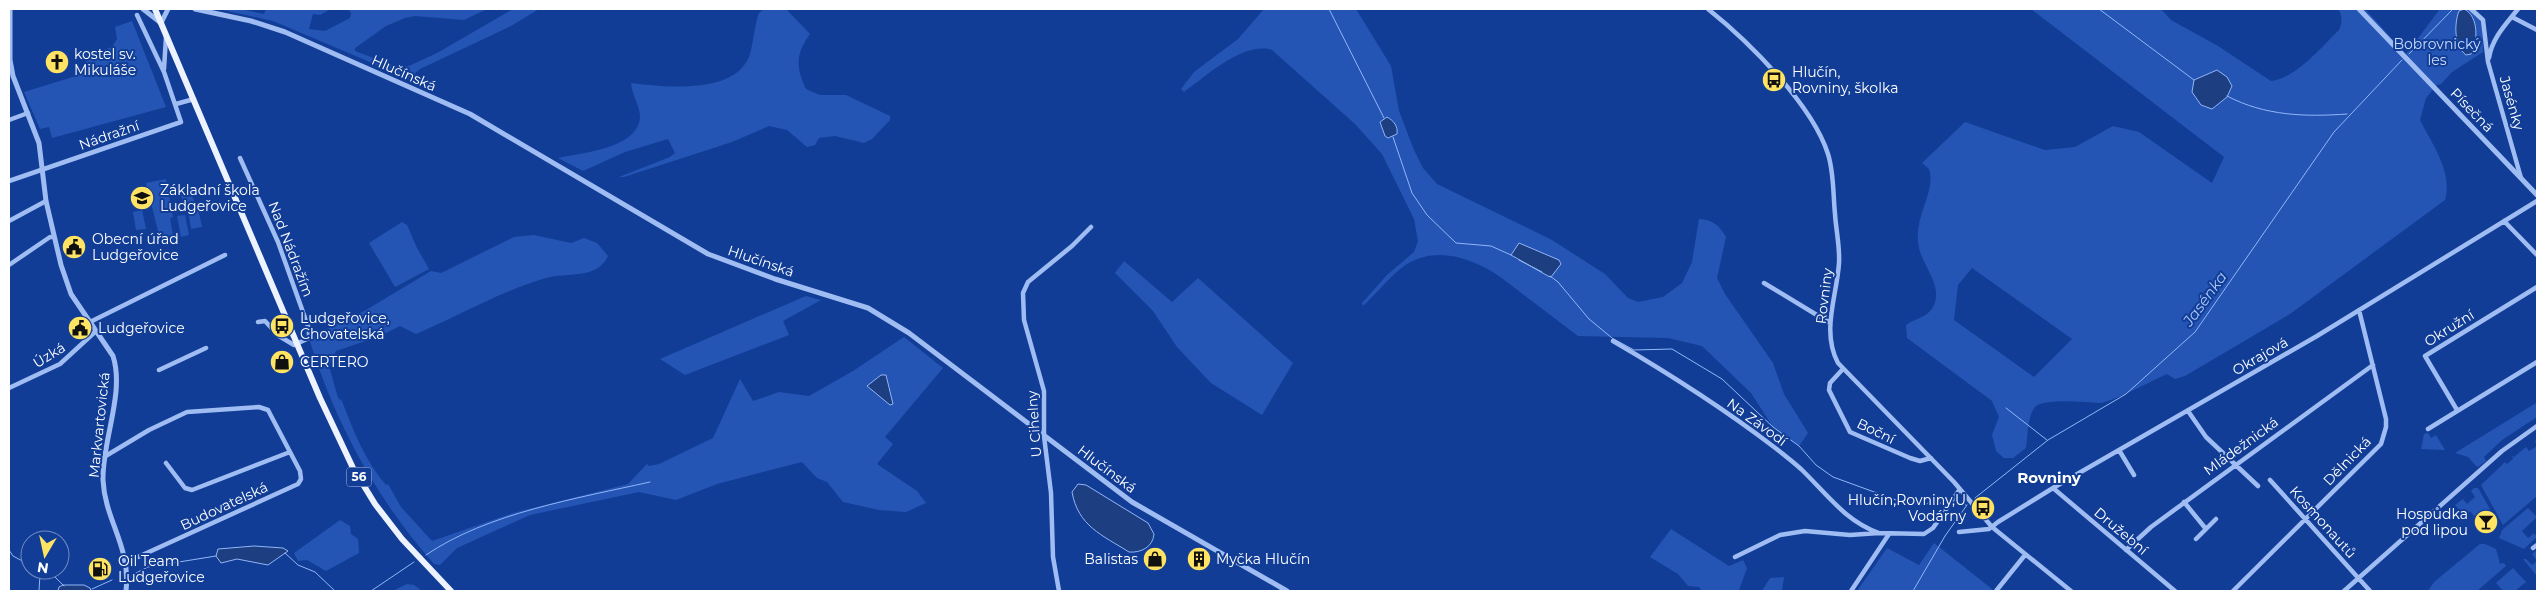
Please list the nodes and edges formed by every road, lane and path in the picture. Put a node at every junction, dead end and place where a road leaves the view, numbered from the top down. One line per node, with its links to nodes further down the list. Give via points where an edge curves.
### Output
1 (10, 9): 15 (street, Markvartovická)
2 (143, 9): 12 (street)
3 (155, 9): 12 (main road, 56)
4 (168, 9): 12 (street)
5 (197, 9): 55 (street, Hlučínská, via 285,32 470,114 714,256 878,312)
6 (1708, 9): 41 (street, Rovniny, via 1744,40 1780,81 1814,125 1827,152 1832,169 1840,260)
7 (2359, 9): 24 (street, Písečná)
8 (2471, 9): 16 (street, Jasénky, via 2483,20)
9 (2518, 9): 11 (street, Jasénky)
10 (137, 15): 17 (street)
11 (2512, 17): 13 (street); 16 (street, Jasénky, via 2492,45)
12 (161, 23): 14 (main road, 56)
13 (2537, 30)
14 (166, 36): 17 (street); 18 (main road, 56)
15 (10, 61): 20 (street, Markvartovická)
16 (2488, 62): 24 (street, Jasénky)
17 (164, 72): 19 (street)
18 (194, 99): 19 (street); 44 (main road, 56)
19 (176, 104): 23 (street, Nádražní, via 181,122)
20 (28, 114): 21 (street); 23 (street, Markvartovická, via 39,143)
21 (9, 120)
22 (240, 158): 44 (street, Nad Nádražím, via 278,242 308,329 309,338)
23 (43, 168): 25 (street, Nádražní); 27 (street, Markvartovická)
24 (2521, 178): 26 (street, Písečná)
25 (9, 181)
26 (2537, 195)
27 (46, 201): 29 (street); 32 (street, Markvartovická)
28 (2537, 201): 30 (street, Okrajová)
29 (9, 221)
30 (2504, 221): 34 (street); 38 (street, Okrajová)
31 (1091, 227): 55 (street, U Cihelny, via 1028,282 1022,293 1024,320 1044,391)
32 (54, 237): 35 (street, via 28,250); 39 (street, Markvartovická, via 71,294)
33 (225, 255): 39 (street)
34 (2537, 255)
35 (9, 265)
36 (1764, 283): 41 (street)
37 (2537, 287): 51 (street, Okružní, via 2425,356)
38 (2360, 310): 47 (street, Dělnická); 52 (street, Okrajová)
39 (90, 322): 42 (street, Markvartovická)
40 (258, 322): 44 (street, via 265,320 285,341)
41 (1830, 322): 49 (street, Rovniny, via 1835,358)
42 (96, 331): 50 (street, Úzká, via 60,364); 58 (street, Markvartovická, via 112,356 117,372)
43 (1612, 341): 72 (street, Na Závodí, via 1752,430 1802,470 1857,523)
44 (298, 344): 82 (main road, 56, via 344,449 364,486 402,539)
45 (206, 348): 48 (street)
46 (2537, 362): 51 (street)
47 (2373, 365): 61 (street, Mládežnická); 69 (street, Dělnická, via 2386,418 2380,444)
48 (161, 368)
49 (1842, 370): 59 (street, Rovniny); 59 (street, Boční, via 1830,383 1829,390 1850,432 1910,458 1920,461)
50 (9, 388)
51 (2457, 410): 54 (street)
52 (2188, 411): 56 (street, Okrajová); 61 (street, via 2206,437)
53 (2537, 426): 80 (street, via 2502,451)
54 (2428, 429)
55 (1044, 436): 83 (street, U Cihelny, via 1051,493 1053,557); 84 (street, Hlučínská, via 1132,502)
56 (2120, 450): 62 (street); 65 (street, Okrajová)
57 (290, 452): 58 (street, Budovatelská, via 268,410 259,407 187,412 149,430); 60 (street, Budovatelská, via 192,490 182,486); 79 (street, Budovatelská, via 300,471 298,484)
58 (104, 458): 79 (street, Markvartovická, via 105,493)
59 (1931, 458): 66 (street, Rovniny)
60 (166, 463)
61 (2234, 465): 64 (street); 67 (street, Mládežnická)
62 (2134, 475)
63 (2270, 480): 69 (street, Kosmonautů)
64 (2258, 486)
65 (2053, 488): 70 (street, Okrajová); 76 (street, Družební)
66 (1960, 489): 70 (street, Rovniny); 74 (street, Na Závodí, via 1927,534)
67 (2184, 502): 71 (street); 76 (street, Mládežnická)
68 (2216, 519): 71 (street)
69 (2306, 519): 80 (street, Kosmonautů); 89 (street, Dělnická)
70 (1992, 527): 73 (street, via 1989,530); 77 (street, Rovniny)
71 (2206, 528): 75 (street)
72 (1879, 532): 74 (street, Na Závodí); 78 (street, Na Závodí, via 1780,534)
73 (1959, 532)
74 (1889, 534): 85 (street)
75 (2196, 539)
76 (2126, 550): 88 (street, Družební)
77 (2025, 555): 86 (street); 87 (street, Rovniny)
78 (1735, 557)
79 (127, 562): 81 (street, Markvartovická)
80 (2359, 578): 90 (street); 91 (street, Kosmonautů)
81 (126, 591)
82 (451, 591)
83 (1059, 591)
84 (1287, 591)
85 (1851, 591)
86 (1996, 591)
87 (2071, 591)
88 (2175, 591)
89 (2233, 591)
90 (2344, 591)
91 (2370, 591)

